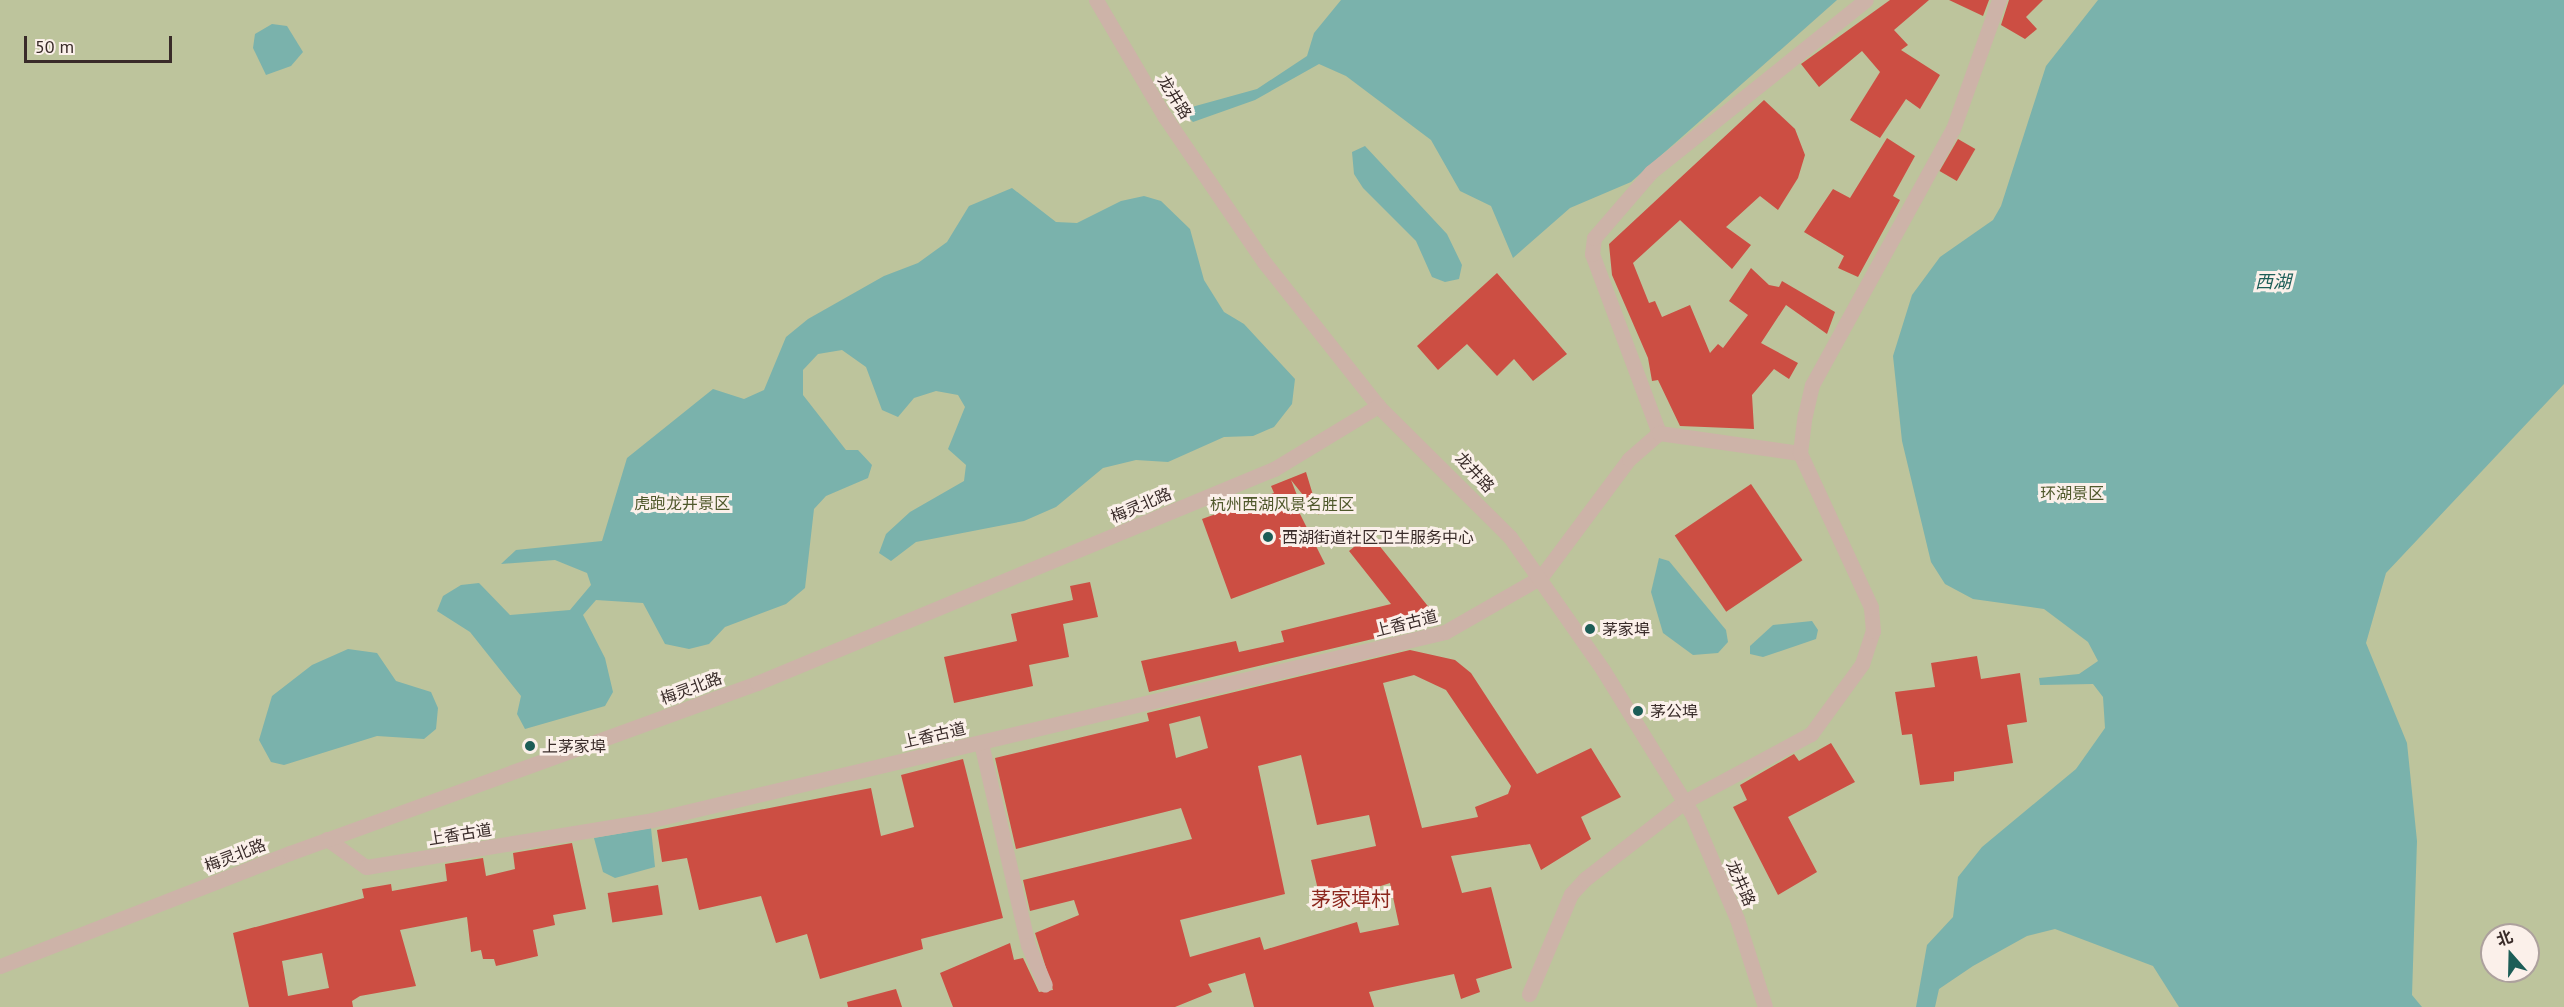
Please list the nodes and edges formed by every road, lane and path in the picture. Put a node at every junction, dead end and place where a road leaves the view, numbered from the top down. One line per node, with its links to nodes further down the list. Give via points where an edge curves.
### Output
1 (1096, 0): 4 (street, 龙井路, via 1165,117 1264,262)
2 (1866, 0): 5 (street, via 1651,172 1594,238 1592,254)
3 (1999, 0): 6 (street, via 1953,129 1812,385)
4 (1378, 406): 7 (street, 龙井路, via 1444,466); 10 (street, 梅灵北路, via 1274,469 757,683)
5 (1659, 433): 6 (street); 7 (street, via 1629,459)
6 (1800, 453): 9 (street, via 1820,506 1865,588 1871,607 1869,642 1862,664 1811,734)
7 (1541, 578): 8 (street, 上香古道, via 1445,632); 9 (street, 龙井路)
8 (981, 743): 10 (street, 上香古道, via 652,820 366,867); 12 (street, via 1028,945)
9 (1684, 802): 13 (street, via 1571,894); 14 (street, 龙井路, via 1737,919)
10 (327, 839): 11 (street, 梅灵北路)
11 (0, 966)
12 (1045, 985)
13 (1528, 994)
14 (1765, 1007)

